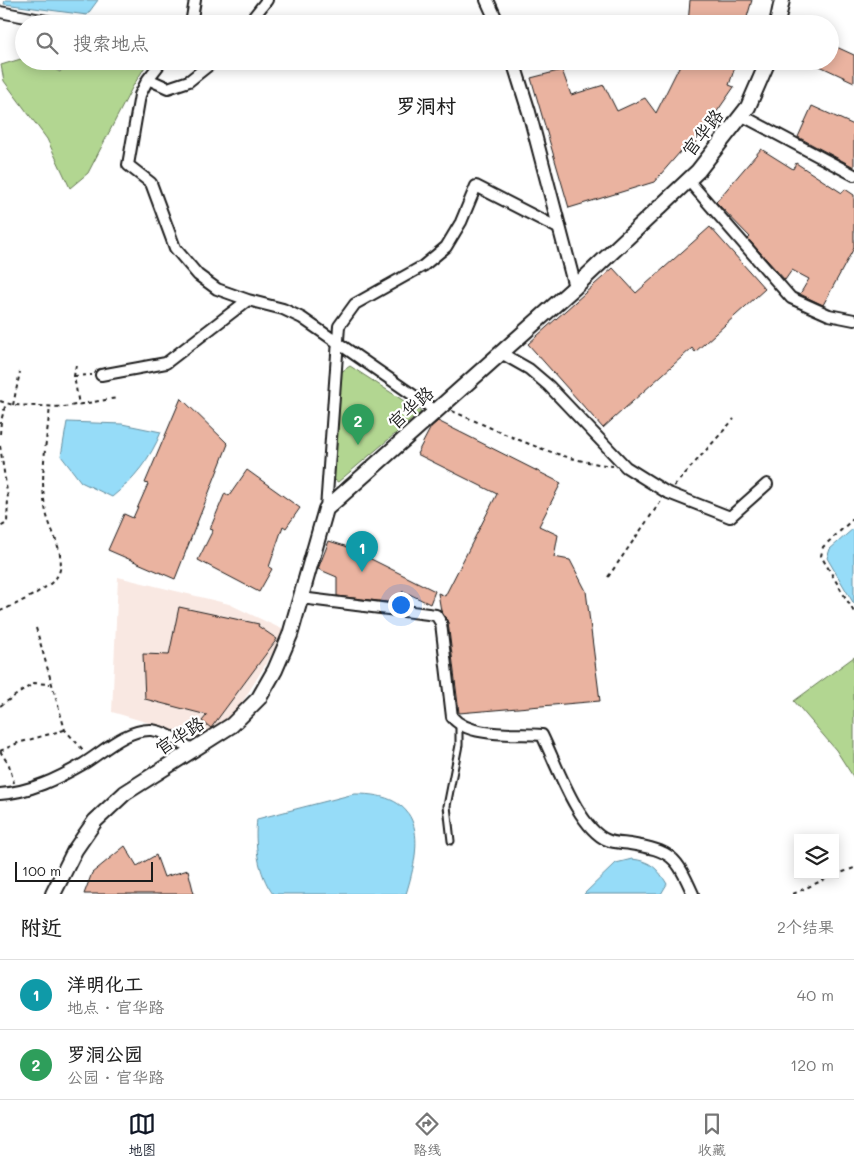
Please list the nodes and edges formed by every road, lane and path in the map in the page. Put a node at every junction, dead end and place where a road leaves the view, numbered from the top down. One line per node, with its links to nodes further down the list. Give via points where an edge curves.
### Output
1 (195, 0): 7 (street)
2 (267, 0): 8 (street)
3 (487, 0): 9 (street)
4 (782, 0): 10 (main road)
5 (0, 12): 6 (street)
6 (16, 15)
7 (192, 15)
8 (255, 15)
9 (494, 15)
10 (779, 15)
11 (155, 70): 15 (street)
12 (202, 70): 15 (street, via 189,80 168,88)
13 (516, 70): 19 (street)
14 (764, 70): 16 (main road, 官华路, via 748,107)
15 (148, 79): 21 (street, via 140,95 128,165 151,183 175,248 198,275 217,289)
16 (741, 115): 17 (street); 18 (main road, 官华路)
17 (854, 175)
18 (688, 180): 20 (main road, 官华路); 22 (street, via 791,298 829,314)
19 (560, 229): 20 (street); 23 (street, via 476,186 446,247 423,266 355,304 339,326)
20 (575, 287): 24 (main road, 官华路)
21 (248, 300): 23 (street, via 283,309 302,318); 27 (street, via 166,363)
22 (854, 320)
23 (338, 343): 35 (street); 40 (street)
24 (501, 353): 35 (main road, 官华路); 38 (street, via 529,369 549,386)
25 (76, 365): 28 (path)
26 (20, 372): 32 (path)
27 (101, 375): 28 (path)
28 (74, 376): 33 (path)
29 (117, 398): 33 (path)
30 (0, 401): 31 (path)
31 (6, 403): 32 (path); 36 (path)
32 (13, 405): 34 (path)
33 (79, 405): 34 (path)
34 (50, 406): 44 (path, via 45,434 44,496 61,564 56,579)
35 (438, 409): 38 (path, via 543,450 589,464); 40 (main road, 官华路)
36 (0, 434)
37 (0, 446): 42 (path, via 9,510 6,523)
38 (626, 467): 39 (street, via 666,492 730,517)
39 (767, 484)
40 (326, 509): 43 (main road, 官华路)
41 (854, 518): 45 (path, via 823,547 821,556)
42 (0, 528)
43 (301, 598): 49 (street, via 436,614 441,623 452,717); 51 (main road, 官华路, via 290,635 259,698 232,725)
44 (0, 611)
45 (854, 612)
46 (36, 628): 47 (path)
47 (50, 684): 48 (path, via 34,683); 50 (path)
48 (0, 706)
49 (459, 725): 56 (lane, via 459,745 446,806); 61 (street, via 473,731 542,735 574,805 591,826 607,840 659,849 676,860)
50 (65, 730): 52 (path); 53 (path)
51 (193, 750): 53 (street, via 152,730 132,734); 60 (main road, 官华路, via 125,793 95,821 75,850)
52 (0, 751): 54 (path, via 9,765)
53 (92, 759): 54 (street, via 49,782)
54 (17, 792): 55 (street)
55 (0, 794)
56 (451, 841)
57 (854, 868): 58 (path)
58 (839, 873)
59 (825, 879): 62 (path)
60 (53, 894)
61 (693, 894)
62 (793, 894)

